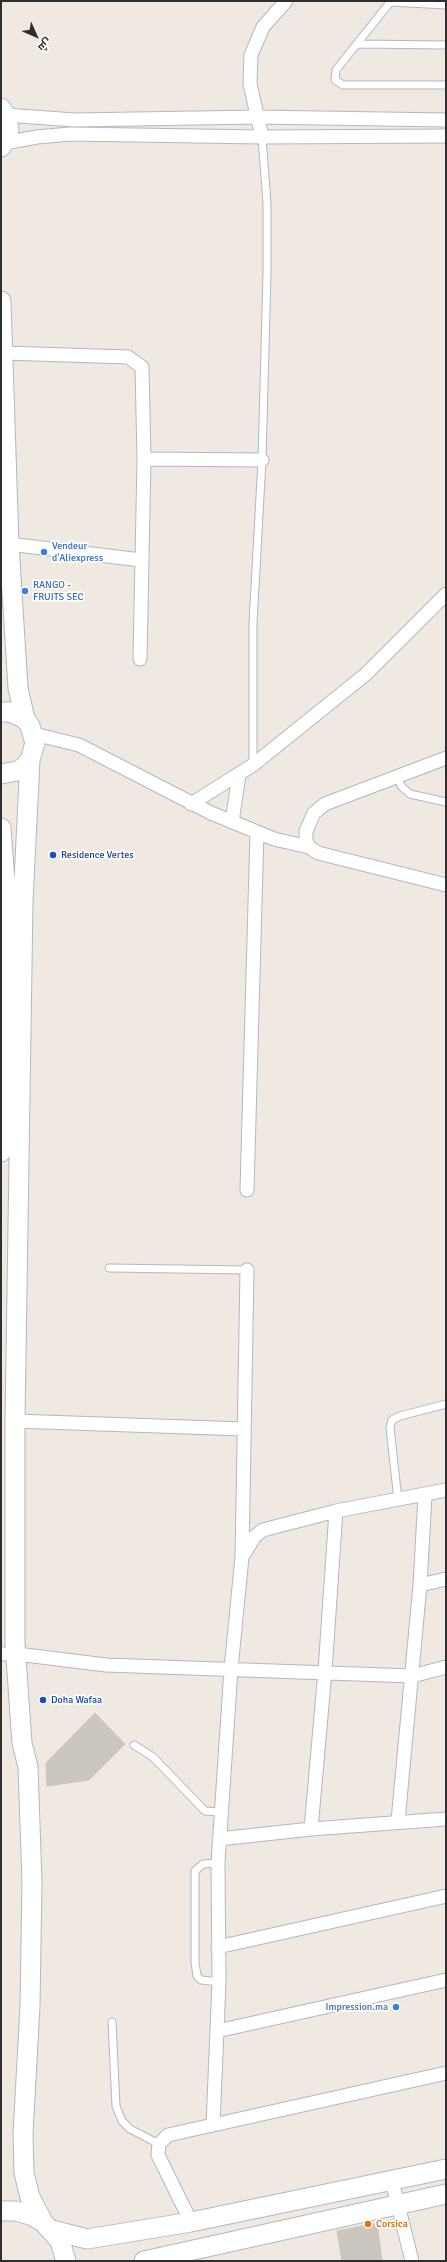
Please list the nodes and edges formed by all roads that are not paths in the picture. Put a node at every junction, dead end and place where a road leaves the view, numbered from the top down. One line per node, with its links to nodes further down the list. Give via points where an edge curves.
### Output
1 (286, 1): 8 (street, via 262,27 251,54 250,84)
2 (391, 2): 3 (lane); 4 (lane)
3 (446, 5)
4 (358, 44): 5 (lane); 6 (lane, via 334,73 335,80 340,84)
5 (446, 45)
6 (446, 85)
7 (2, 109): 8 (street, via 74,120); 12 (street, via 9,129)
8 (257, 117): 9 (street); 11 (street)
9 (446, 120)
10 (446, 136): 11 (street)
11 (262, 137): 12 (street, via 70,134 37,137); 16 (lane, via 267,204)
12 (3, 145)
13 (1, 301): 14 (street)
14 (4, 353): 15 (street, via 128,357 137,361 144,376); 17 (street)
15 (144, 459): 16 (street); 18 (street)
16 (262, 460): 25 (lane, via 253,623)
17 (9, 544): 18 (street); 22 (street, via 18,688)
18 (141, 560): 20 (street)
19 (446, 594): 25 (street, via 366,674)
20 (140, 659)
21 (1, 712): 22 (street, via 10,712)
22 (29, 727): 24 (street, via 36,743); 30 (street, via 79,745)
23 (446, 758): 28 (street)
24 (30, 760): 26 (street, via 17,772); 45 (street, via 23,901)
25 (253, 765): 27 (street)
26 (1, 774)
27 (240, 775): 30 (street); 31 (street)
28 (398, 776): 29 (lane, via 401,786 410,794); 34 (street, via 318,808 306,831)
29 (446, 802)
30 (191, 804): 31 (street)
31 (232, 822): 33 (street)
32 (1, 828): 35 (street)
33 (257, 832): 34 (street, via 274,839); 41 (street)
34 (309, 847): 36 (street, via 318,853)
35 (3, 868): 37 (street)
36 (446, 885)
37 (4, 907): 38 (street)
38 (3, 967): 39 (street)
39 (3, 1009): 40 (street)
40 (1, 1152)
41 (247, 1190)
42 (109, 1268): 43 (lane)
43 (246, 1270): 46 (street)
44 (446, 1404): 49 (lane, via 392,1420 390,1428)
45 (15, 1421): 46 (street); 54 (street)
46 (244, 1429): 51 (street)
47 (446, 1490): 48 (street)
48 (425, 1496): 49 (street); 53 (street)
49 (398, 1500): 50 (street)
50 (336, 1511): 51 (street, via 263,1530 255,1536); 57 (street)
51 (242, 1557): 56 (street)
52 (446, 1579): 53 (street)
53 (420, 1585): 58 (street)
54 (9, 1654): 56 (street, via 106,1665); 81 (street, via 28,1767 32,1882 30,2006 23,2134 24,2173 30,2197)
55 (446, 1667): 58 (street)
56 (231, 1669): 57 (street); 60 (street)
57 (325, 1671): 58 (street); 63 (street)
58 (412, 1676): 62 (street)
59 (134, 1746): 60 (lane, via 153,1757 204,1811)
60 (220, 1812): 64 (street)
61 (446, 1819): 62 (street)
62 (398, 1822): 63 (street)
63 (310, 1829): 64 (street)
64 (219, 1839): 65 (street)
65 (218, 1863): 67 (street); 69 (lane, via 204,1864 195,1871 195,1962 197,1976 201,1980)
66 (446, 1896): 67 (street)
67 (218, 1947): 69 (street)
68 (446, 1980): 71 (street)
69 (219, 1982): 71 (street)
70 (112, 2022): 74 (lane, via 116,2106 122,2121 130,2129)
71 (217, 2030): 73 (street)
72 (446, 2072): 73 (street)
73 (213, 2125): 74 (street, via 168,2135)
74 (159, 2144): 80 (street, via 158,2154)
75 (446, 2169): 76 (street)
76 (392, 2181): 78 (street); 80 (street)
77 (446, 2194): 78 (street)
78 (400, 2206): 83 (street); 84 (street)
79 (1, 2211): 81 (street, via 16,2211 30,2215)
80 (191, 2222): 81 (street, via 87,2240)
81 (48, 2226): 82 (street, via 60,2242)
82 (66, 2261)
83 (144, 2261)
84 (412, 2261)

